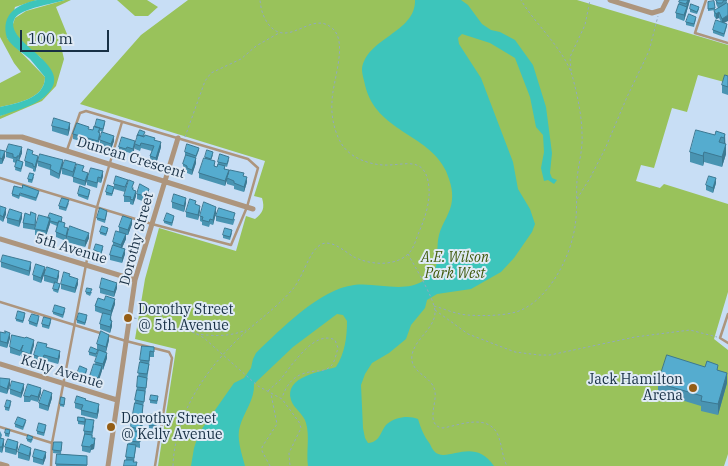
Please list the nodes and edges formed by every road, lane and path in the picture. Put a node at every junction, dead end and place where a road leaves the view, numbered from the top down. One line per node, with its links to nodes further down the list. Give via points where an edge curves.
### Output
1 (260, 0): 8 (path, via 263,16)
2 (521, 0): 10 (path)
3 (590, 0): 10 (path, via 585,25 570,57)
4 (610, 0): 7 (street, via 652,13)
5 (667, 0): 7 (street)
6 (706, 0): 9 (lane, via 695,33)
7 (660, 11): 18 (path, via 649,51 605,149)
8 (279, 33): 13 (path, via 211,73); 24 (path, via 317,23 332,28 339,42 332,107 341,144 353,156 364,161 383,165 409,163 421,168 427,176 427,210)
9 (728, 43)
10 (571, 74): 18 (path, via 582,134)
11 (122, 122): 13 (lane); 14 (lane, via 86,111 80,113); 15 (lane)
12 (0, 137): 14 (street, Duncan Crescent, via 22,137)
13 (181, 139): 17 (street, Dorothy Street); 20 (lane, via 248,159 258,168)
14 (67, 150): 15 (street, Duncan Crescent)
15 (110, 164): 17 (street, Duncan Crescent); 19 (lane)
16 (0, 178): 19 (lane)
17 (165, 181): 20 (street, Duncan Crescent); 22 (street, Dorothy Street)
18 (576, 200): 28 (path, via 574,236 566,260 540,297 525,308 506,314 466,314)
19 (97, 207): 22 (lane); 25 (lane)
20 (247, 207): 21 (street, Duncan Crescent); 22 (lane, via 231,244)
21 (253, 209)
22 (152, 224): 26 (street, Dorothy Street)
23 (0, 239): 25 (street, 5th Avenue)
24 (408, 254): 28 (path); 35 (path, via 393,261 373,263 330,243 322,244 312,255 294,288)
25 (86, 265): 26 (street, 5th Avenue); 34 (lane)
26 (135, 280): 32 (street, Dorothy Street)
27 (0, 302): 34 (lane)
28 (434, 306): 30 (path)
29 (167, 307): 33 (path)
30 (435, 310): 37 (path, via 468,334 515,352 539,355 690,330); 57 (path, via 432,322 415,346 412,359 415,370 434,388 434,423 440,428 468,422 490,426 498,435)
31 (728, 314): 39 (lane, via 720,338)
32 (131, 317): 33 (path); 38 (street, Dorothy Street)
33 (160, 323): 36 (path)
34 (74, 325): 38 (lane); 42 (lane)
35 (249, 329): 36 (path, via 227,335); 40 (path)
36 (195, 333): 40 (path)
37 (715, 336)
38 (126, 342): 46 (street, Dorothy Street); 53 (lane, via 169,352 172,358)
39 (728, 343)
40 (223, 355): 43 (path); 54 (path, via 201,381 192,398 177,436)
41 (0, 364): 42 (street, Kelly Avenue)
42 (63, 384): 46 (street, Kelly Avenue); 48 (lane)
43 (267, 392): 44 (path); 45 (path, via 298,356 315,342 326,338 335,340 338,348 331,366 295,377)
44 (270, 394): 45 (path); 55 (path, via 276,424 262,451)
45 (282, 399): 56 (path, via 301,428 290,450)
46 (117, 400): 52 (street, Dorothy Street)
47 (0, 427): 48 (lane)
48 (52, 443): 51 (lane)
49 (0, 464): 50 (street)
50 (7, 466)
51 (50, 466)
52 (108, 466)
53 (154, 466)
54 (173, 466)
55 (270, 466)
56 (290, 466)
57 (507, 466)

